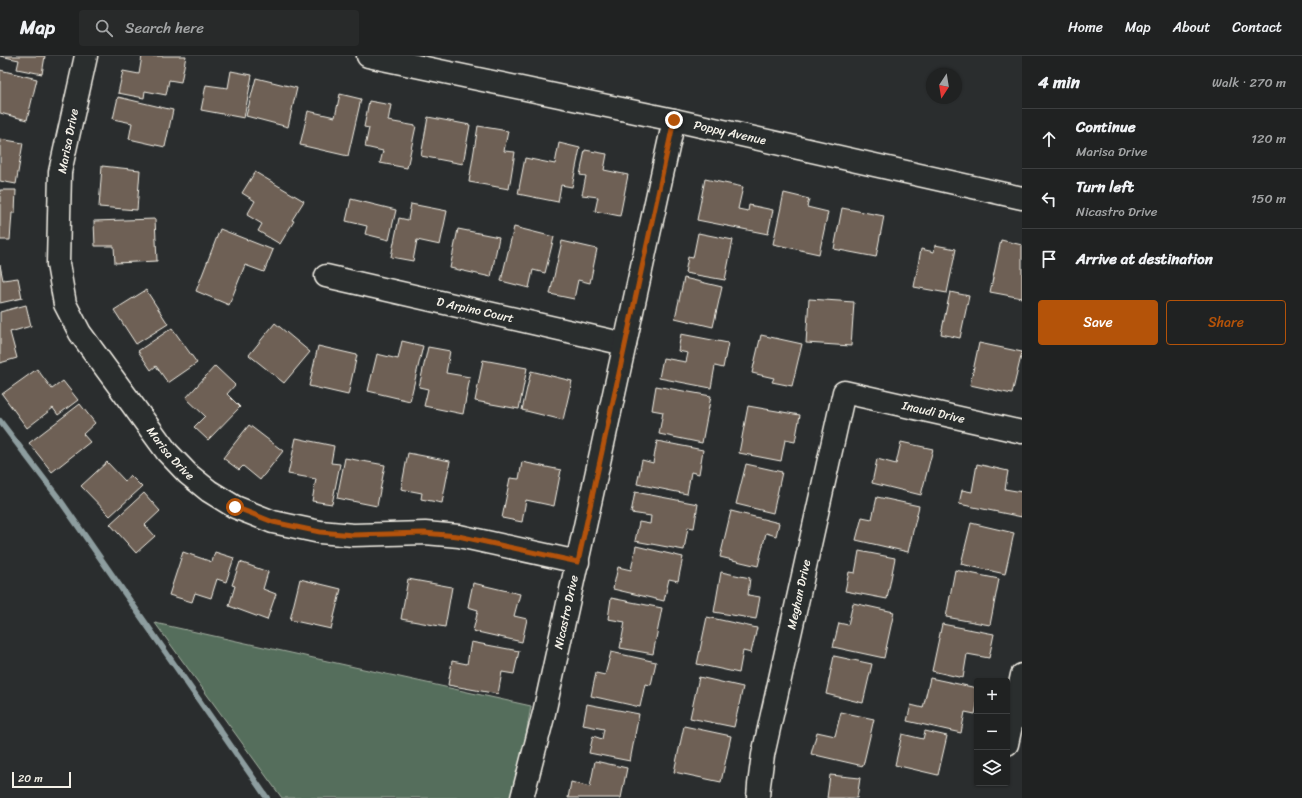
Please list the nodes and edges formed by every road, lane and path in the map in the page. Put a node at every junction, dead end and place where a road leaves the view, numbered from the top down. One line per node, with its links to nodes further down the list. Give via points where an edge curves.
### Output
1 (86, 56): 10 (street, Marisa Drive, via 60,172 58,264 65,304 80,333 167,452 188,474 235,507 273,522 320,532 353,535 424,533 458,536)
2 (368, 56): 3 (street, Poppy Avenue)
3 (423, 62): 4 (street, Poppy Avenue)
4 (674, 120): 5 (street, Poppy Avenue); 7 (street, Nicastro Drive)
5 (1022, 198)
6 (326, 276): 7 (street, D Arpino Court)
7 (625, 344): 10 (street, Nicastro Drive)
8 (844, 392): 9 (street, Inaudi Drive); 14 (street, Meghan Drive, via 763,755)
9 (1022, 432)
10 (578, 562): 13 (street, Nicastro Drive)
11 (1022, 675): 12 (street)
12 (1010, 730)
13 (522, 798)
14 (758, 798)

